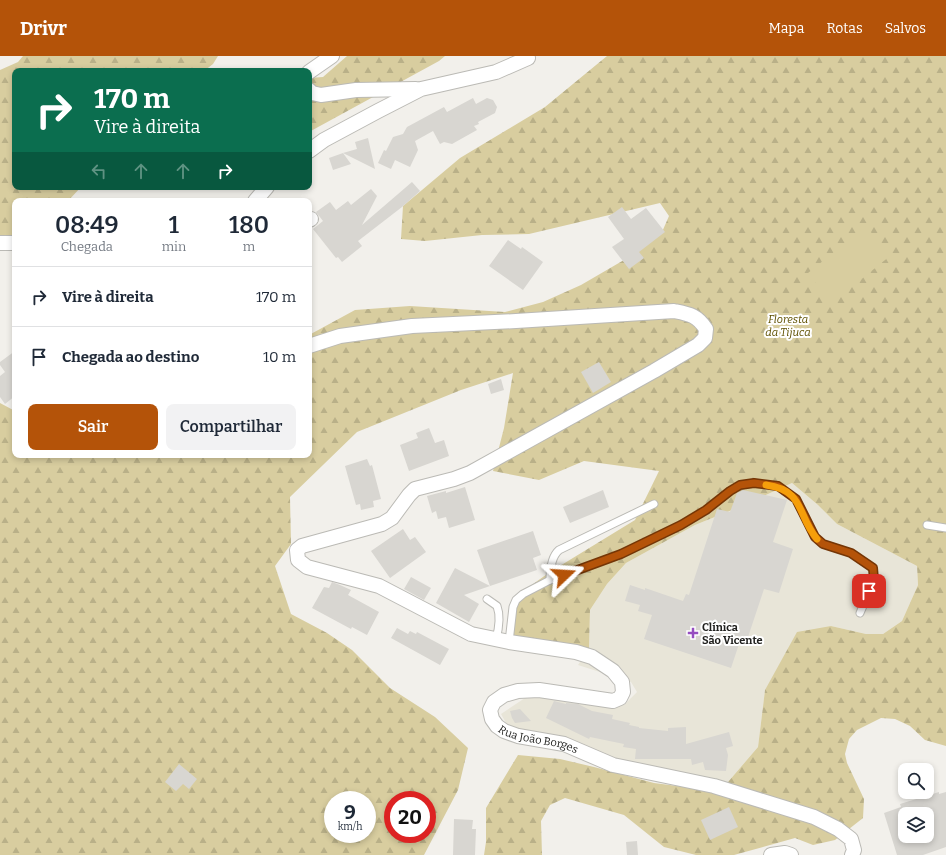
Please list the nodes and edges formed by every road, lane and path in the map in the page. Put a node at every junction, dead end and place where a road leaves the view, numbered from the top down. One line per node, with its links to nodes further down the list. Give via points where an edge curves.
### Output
1 (332, 56): 3 (street)
2 (528, 58): 4 (street, via 496,72)
3 (312, 70)
4 (421, 89): 5 (street, via 356,90 322,95); 6 (street, via 331,137)
5 (312, 93)
6 (312, 150)
7 (264, 190): 8 (street)
8 (258, 198)
9 (0, 243): 10 (street)
10 (12, 243)
11 (312, 345): 18 (street, Rua João Borges, via 340,336 412,326 674,311 692,314 702,323 706,330 705,338 654,372 476,469 454,479 415,489 392,518 382,524 302,546 297,550 298,560 307,566 379,586 471,634)
12 (654, 504): 15 (lane, via 559,550 555,553)
13 (927, 525): 14 (lane)
14 (946, 528)
15 (550, 580): 17 (lane, via 621,554 681,525 740,485 754,483 778,486 796,499 815,537 823,544 851,553 873,568 874,580); 18 (lane, via 516,600)
16 (487, 599): 18 (lane, via 498,606)
17 (860, 613)
18 (502, 641): 21 (street, Rua João Borges, via 576,652 592,657 613,671 622,682 623,692 620,698 613,701 538,690 504,695 494,702 490,710 492,719 504,731 564,744 614,765 714,786 814,817 851,839 854,850)
19 (772, 855): 20 (street)
20 (791, 855)
21 (852, 855)

